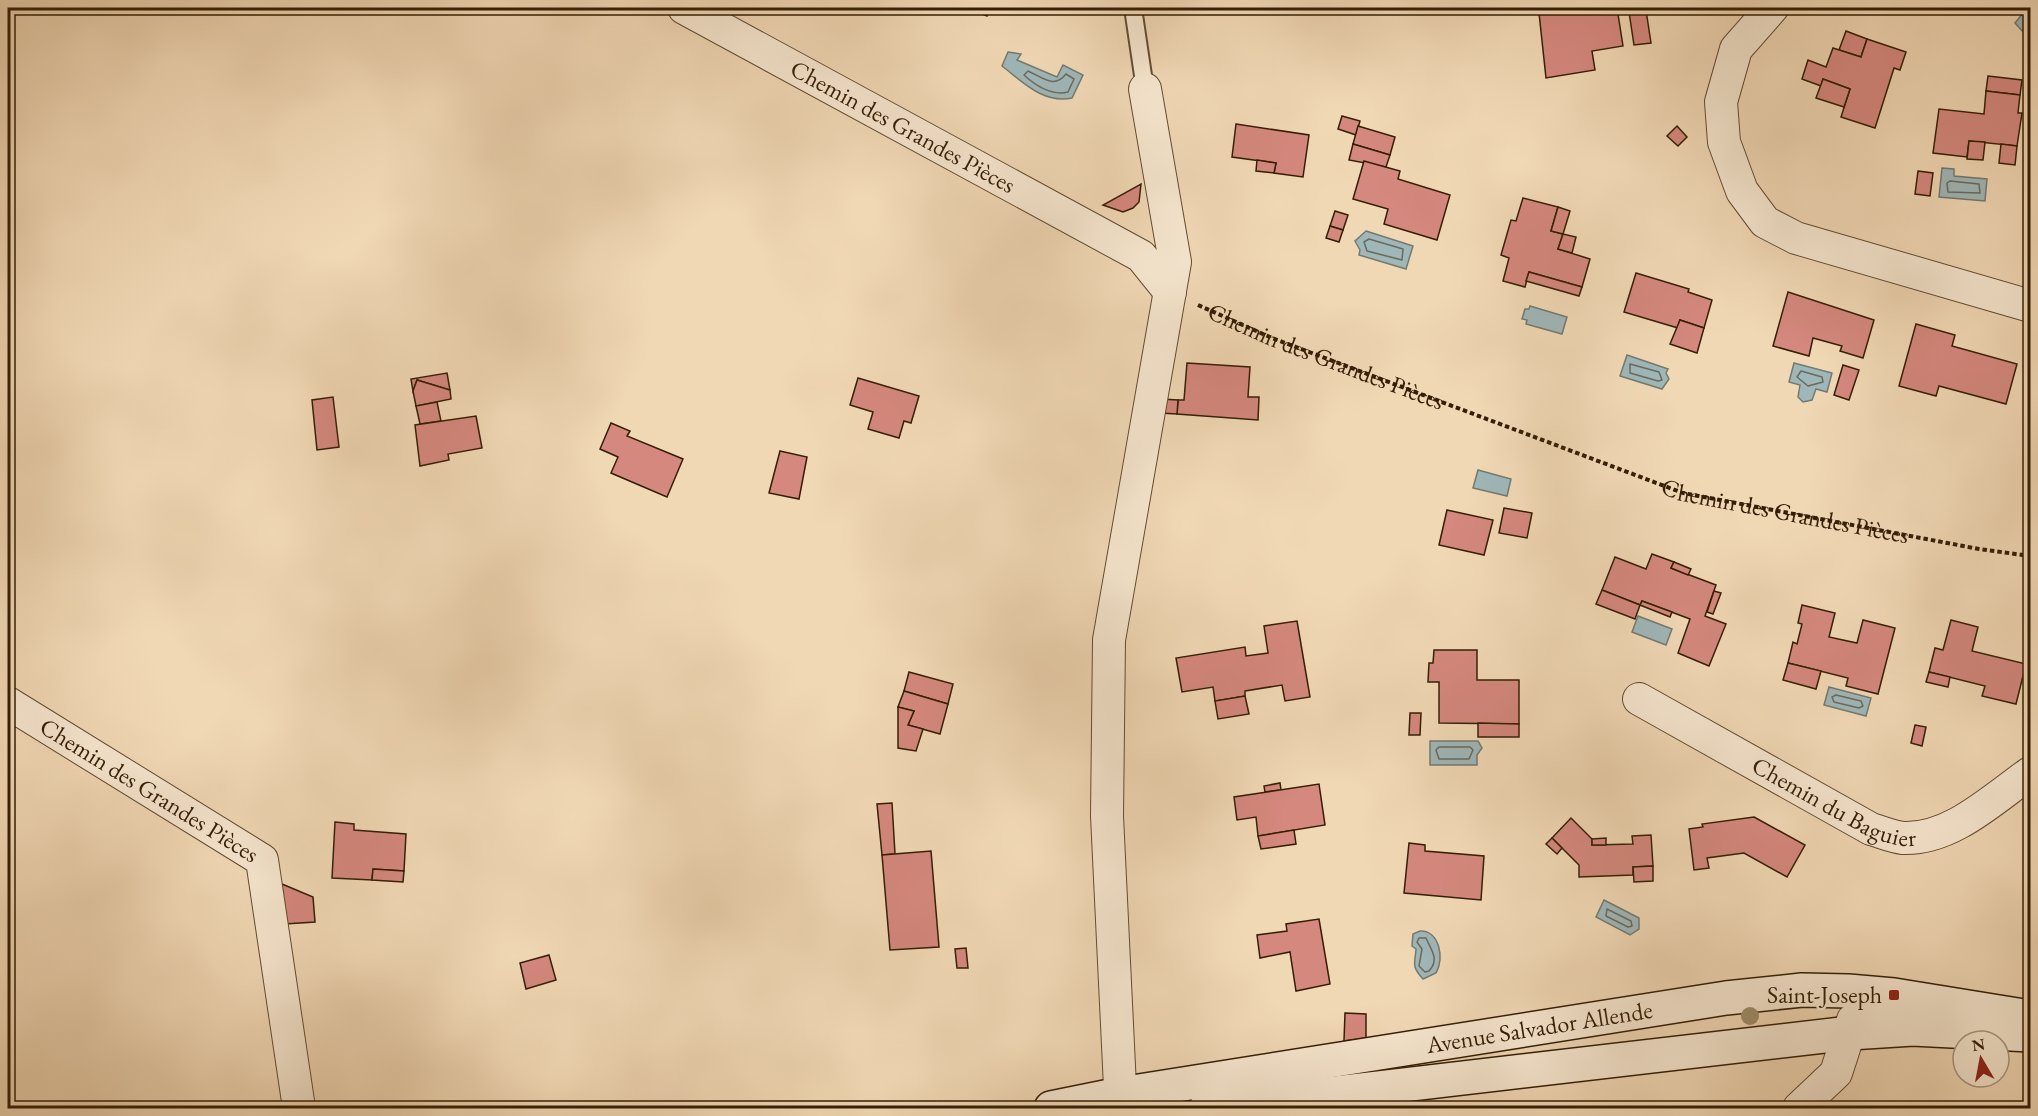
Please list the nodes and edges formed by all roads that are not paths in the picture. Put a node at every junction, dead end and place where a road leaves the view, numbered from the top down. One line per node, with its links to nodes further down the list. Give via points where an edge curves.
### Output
1 (684, 8): 5 (street, Chemin des Grandes Pièces, via 1141,256)
2 (1133, 8): 4 (lane)
3 (1772, 8): 6 (street, via 1736,49 1721,102 1724,142 1738,181 1765,222 1796,238)
4 (1146, 89): 5 (street, via 1175,262)
5 (1170, 292): 14 (street, via 1109,640 1107,816)
6 (2031, 306)
7 (1639, 699): 9 (street, Chemin du Baguier, via 1871,829 1901,838 1926,836 1959,823)
8 (8, 703): 15 (street, Chemin des Grandes Pièces, via 262,860)
9 (2031, 773)
10 (1962, 1007): 11 (main road, Avenue Salvador Allende); 12 (street, via 1867,1012 1853,1020); 14 (main road, Avenue Salvador Allende, via 1894,995 1802,990 1726,998)
11 (2031, 1017)
12 (1850, 1033): 13 (main road, Avenue Salvador Allende, via 1913,1029); 17 (main road, Avenue Salvador Allende); 18 (street, via 1836,1073)
13 (2031, 1035)
14 (1121, 1101): 16 (main road, Avenue Salvador Allende)
15 (299, 1108)
16 (1050, 1108)
17 (1206, 1108)
18 (1798, 1108)

